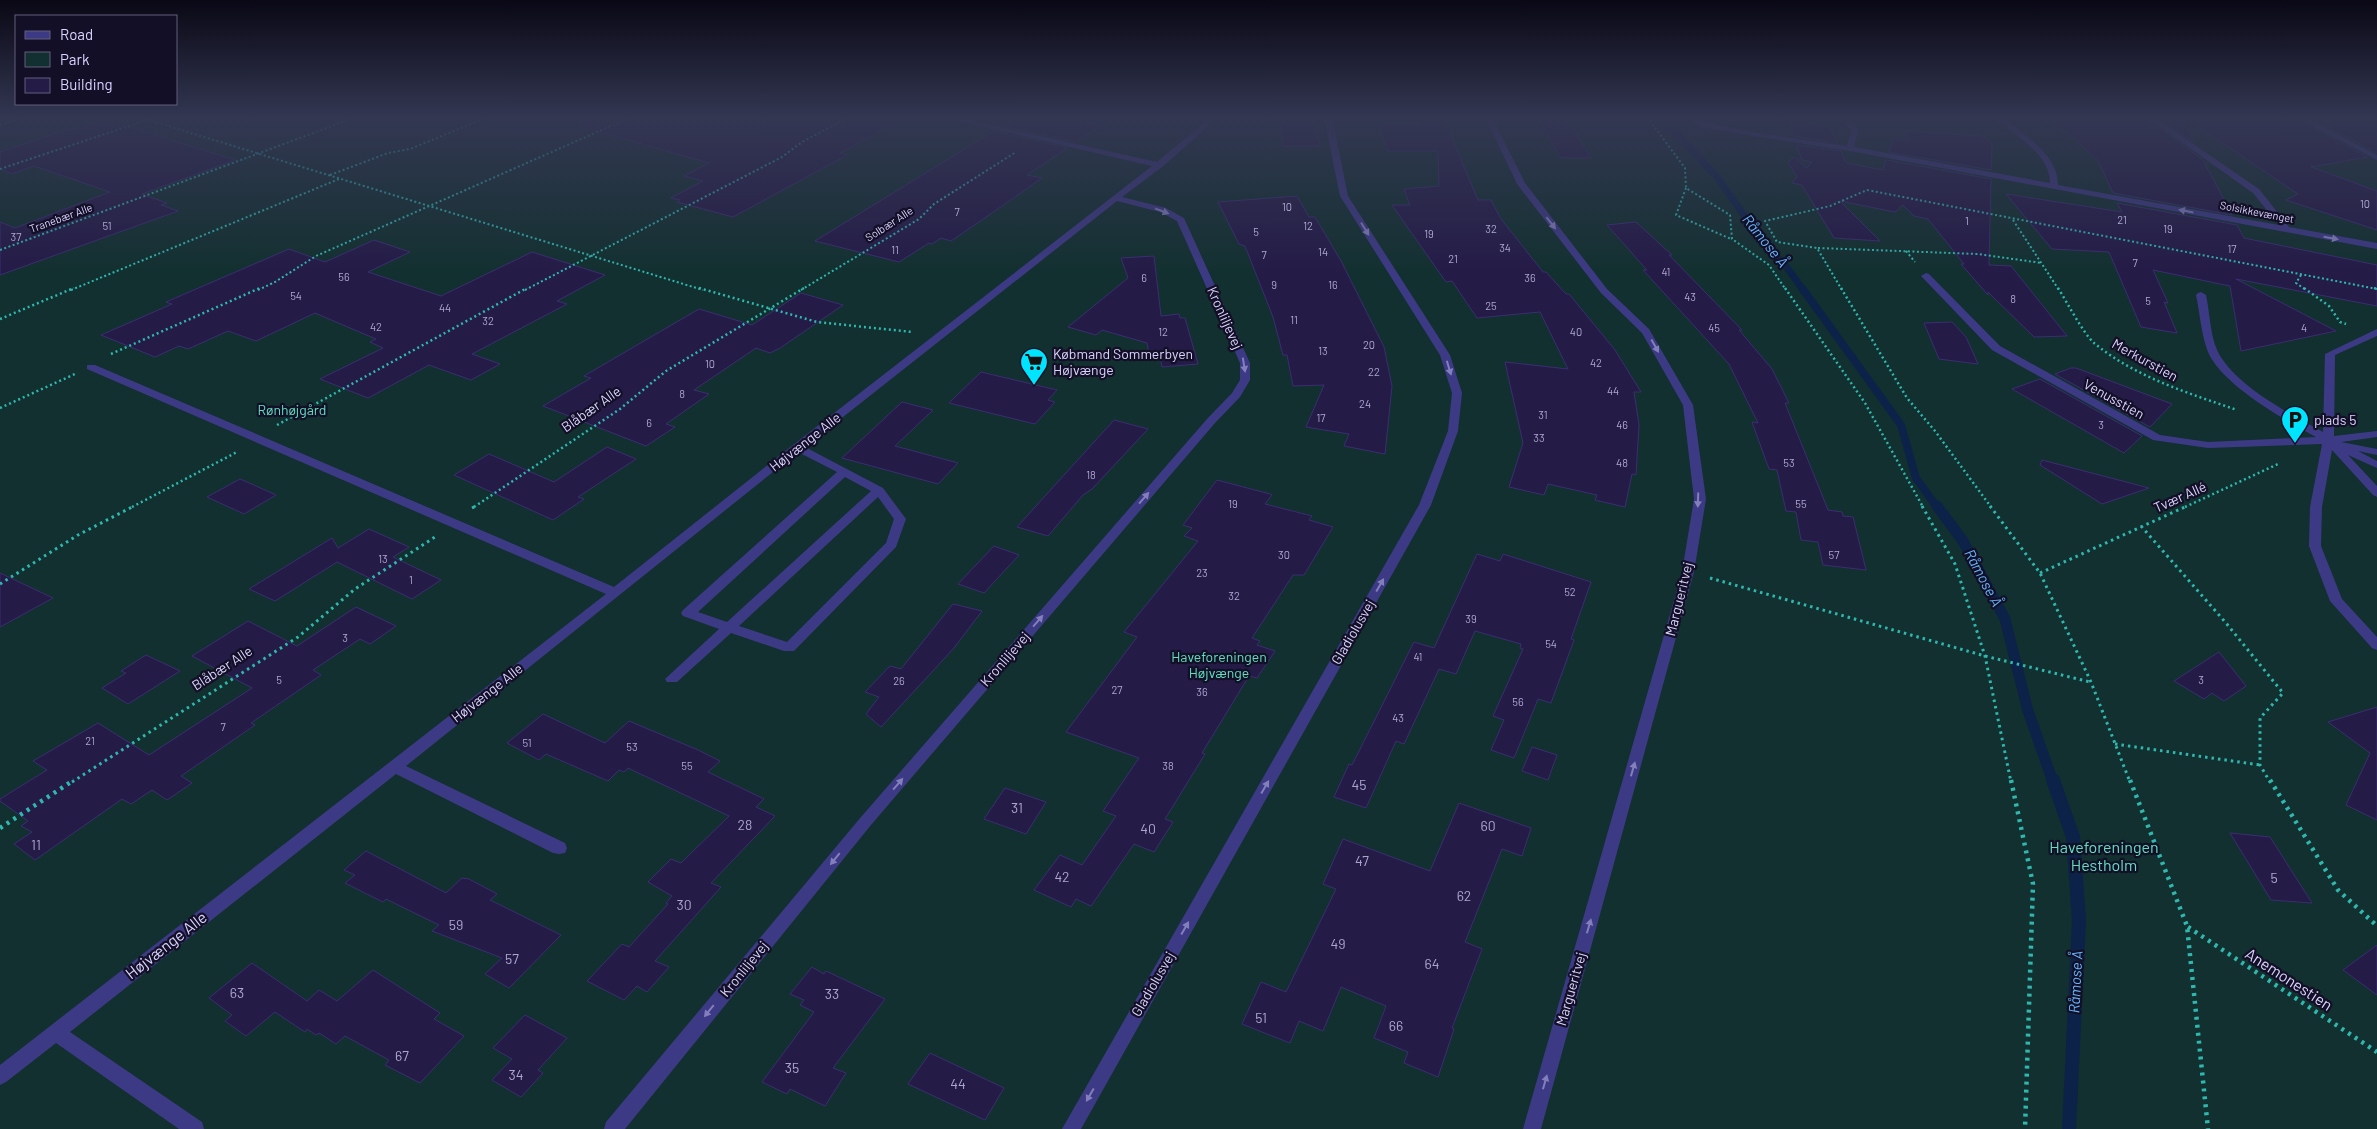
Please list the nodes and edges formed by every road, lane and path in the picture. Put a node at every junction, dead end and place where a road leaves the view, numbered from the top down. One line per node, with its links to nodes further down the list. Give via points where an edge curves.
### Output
1 (219, 170): 25 (path, Tranebær Alle)
2 (310, 170): 14 (path)
3 (346, 170): 14 (path)
4 (515, 170): 19 (path)
5 (758, 170): 26 (path)
6 (988, 170): 32 (path, Solbær Alle, via 934,204 919,219)
7 (1152, 170): 18 (street, Højvænge Alle)
8 (1339, 170): 72 (street, Gladiolusvej, one-way to 72, via 1344,196 1445,355 1457,393 1453,432 1426,505)
9 (1514, 170): 51 (street, Margueritvej, one-way to 51, via 1521,184 1604,290 1646,331 1688,405 1700,499)
10 (1685, 170): 17 (path)
11 (1964, 170): 16 (street, Solsikkevænget)
12 (2053, 170): 16 (street)
13 (2225, 170): 21 (street, via 2256,191)
14 (330, 176): 15 (path)
15 (340, 179): 19 (path); 33 (path)
16 (2054, 186): 21 (street, Solsikkevænget, one-way to 16)
17 (1686, 188): 22 (path, via 1730,215); 22 (path, via 1676,215)
18 (1115, 198): 35 (street, Højvænge Alle); 71 (street, Kronliljevej, one-way to 71, via 1163,210 1181,220 1245,363 1245,380 1236,395 866,821)
19 (430, 206): 26 (path); 36 (path, via 316,256 275,282 108,356)
20 (2013, 219): 24 (path, via 1867,190 1830,206 1765,221 1776,242); 27 (path, Merkurstien); 28 (path)
21 (2286, 230): 23 (street, Solsikkevænget, one-way to 23)
22 (1732, 239): 57 (path, via 1769,265 1865,403 1955,564)
23 (2377, 246)
24 (1817, 248): 27 (path, via 1978,254); 52 (path, via 1907,398)
25 (0, 250)
26 (590, 255): 32 (path); 40 (path)
27 (2042, 263): 38 (path, Merkurstien, via 2093,342 2133,368 2174,388)
28 (2300, 275): 30 (path); 34 (path, via 2296,284 2329,306 2340,322)
29 (1926, 276): 41 (street, Venusstien, via 1996,348 2157,438 2208,445)
30 (2377, 289)
31 (2201, 294): 41 (street, via 2214,354 2237,382)
32 (766, 309): 35 (path, via 816,322); 49 (path, Blåbær Alle, via 666,371 620,409)
33 (0, 319)
34 (2375, 333): 41 (street, via 2330,354)
35 (942, 336): 42 (street, Højvænge Alle)
36 (91, 367): 37 (path); 40 (street)
37 (0, 408)
38 (2238, 410)
39 (2377, 434): 41 (street)
40 (258, 438): 49 (street); 53 (path, via 78,535)
41 (2328, 440): 43 (street); 45 (street); 48 (street); 56 (street, via 2316,508 2316,546 2336,601)
42 (797, 447): 46 (street); 54 (street, Højvænge Alle)
43 (2377, 452)
44 (2284, 460): 50 (path, Tvær Allé)
45 (2377, 465)
46 (844, 472): 47 (street); 55 (street, via 688,613)
47 (879, 490): 55 (street); 55 (street, via 900,519 892,544 789,648)
48 (2377, 493)
49 (453, 523): 54 (street); 63 (path, Blåbær Alle, via 355,589 298,637)
50 (2141, 526): 52 (path, Tvær Allé); 61 (path, via 2226,622 2283,693 2260,718)
51 (1688, 572): 57 (path); 73 (street, Margueritvej, one-way to 51)
52 (2040, 573): 59 (path)
53 (0, 584)
54 (616, 593): 62 (street, Højvænge Alle)
55 (729, 627): 58 (street)
56 (2377, 645)
57 (1985, 656): 59 (path); 74 (path, via 2033,884)
58 (672, 679)
59 (2091, 682): 60 (path)
60 (2115, 744): 61 (path); 65 (path)
61 (2260, 764): 66 (path, via 2338,890)
62 (393, 766): 64 (street); 67 (street, Højvænge Alle)
63 (0, 828)
64 (559, 848)
65 (2187, 926): 68 (path, Anemonestien); 75 (path)
66 (2377, 926)
67 (56, 1032): 69 (street, Højvænge Alle); 70 (street)
68 (2377, 1052)
69 (0, 1076)
70 (195, 1129)
71 (613, 1129)
72 (1071, 1129)
73 (1532, 1129)
74 (2025, 1129)
75 (2208, 1129)

